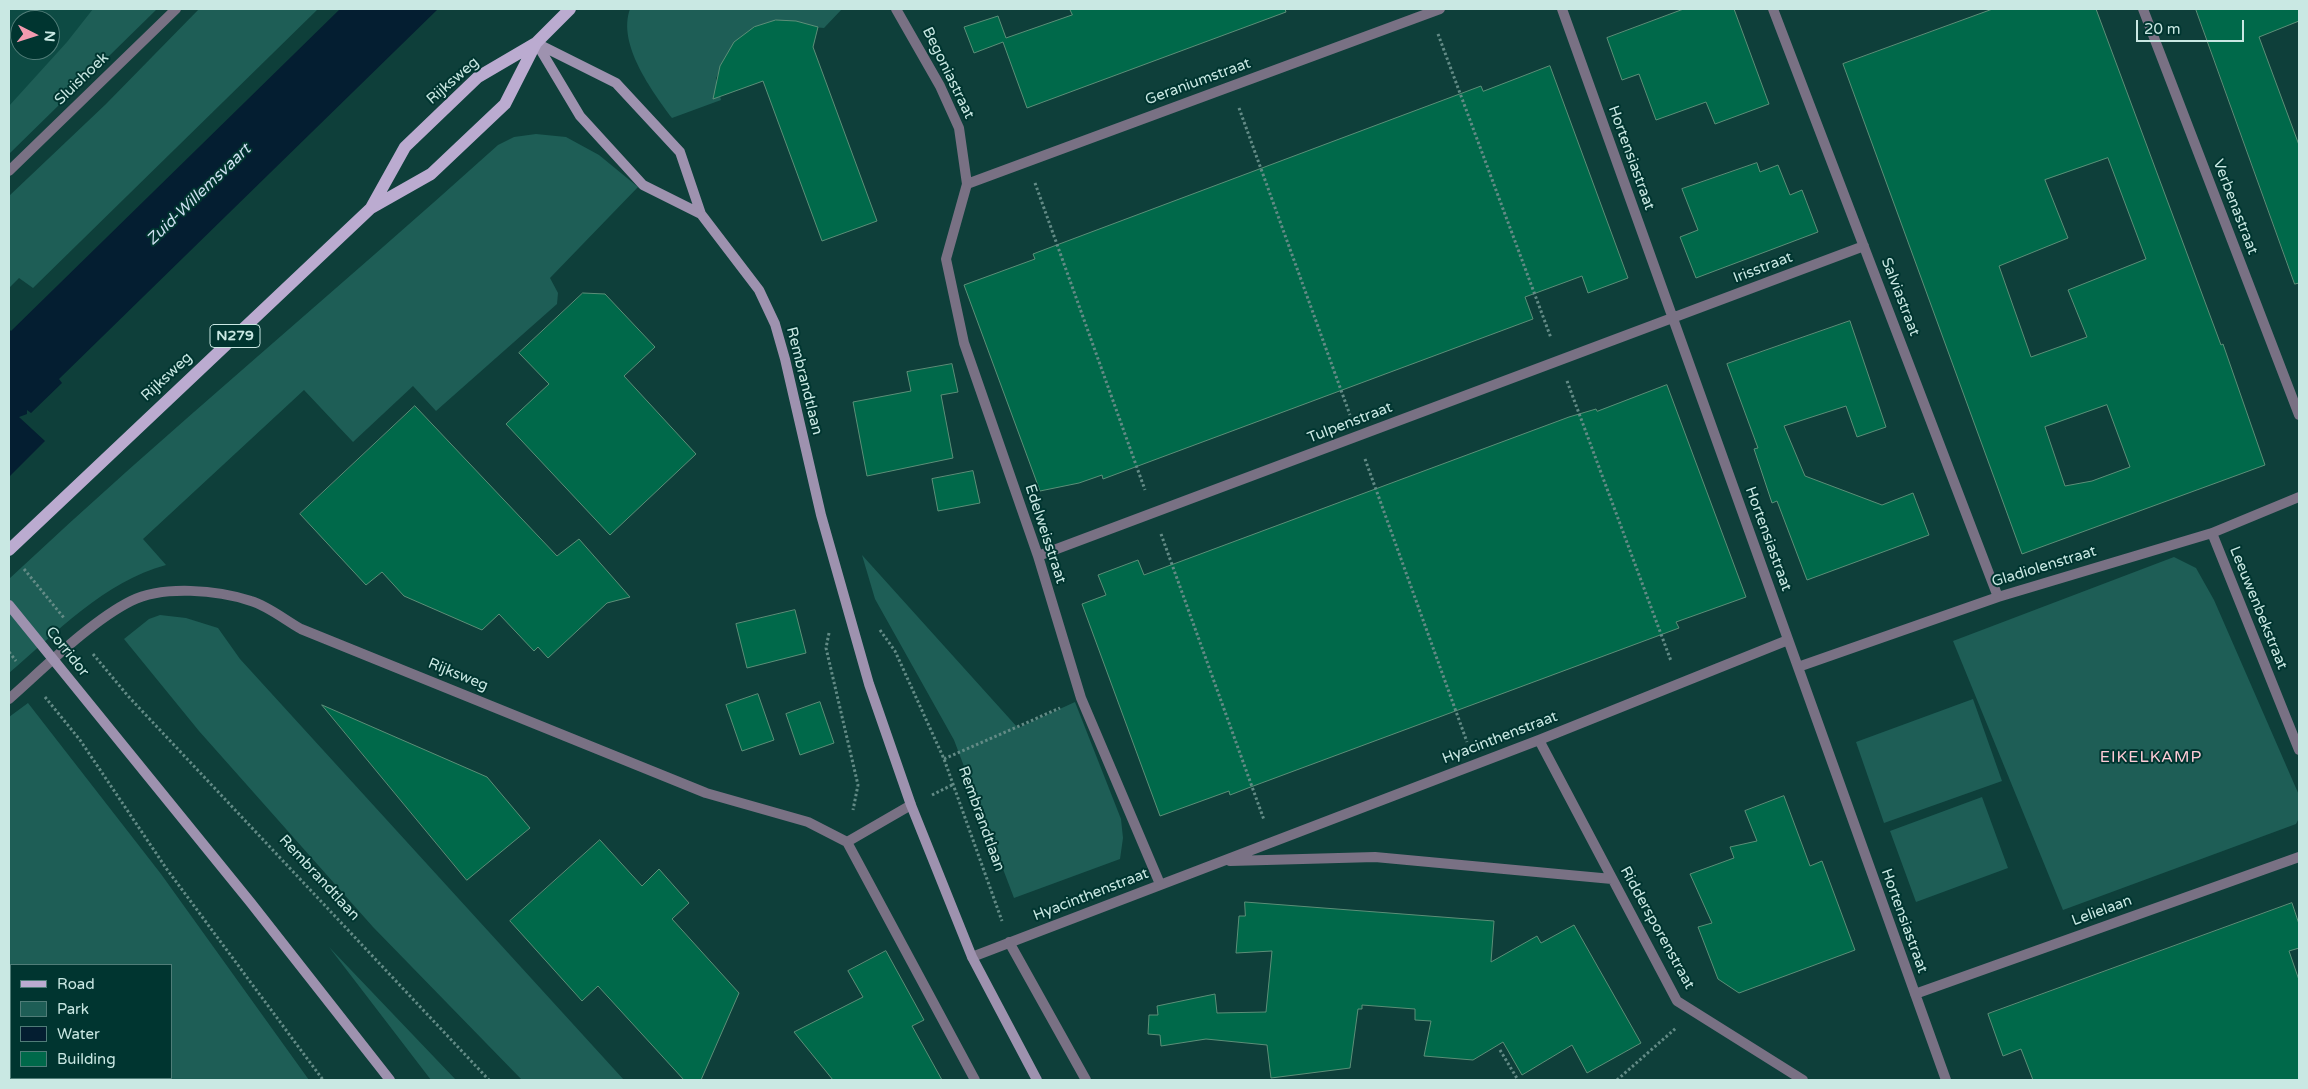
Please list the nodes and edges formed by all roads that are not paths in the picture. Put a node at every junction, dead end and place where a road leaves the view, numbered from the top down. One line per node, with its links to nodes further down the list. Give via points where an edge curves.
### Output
1 (176, 9): 9 (street, Sluishoek)
2 (570, 9): 8 (main road, Rijksweg / N279)
3 (896, 9): 10 (street, Begoniastraat, via 940,86 959,128)
4 (1440, 9): 10 (street, Geraniumstraat)
5 (1562, 9): 14 (street, Hortensiastraat)
6 (2143, 9): 15 (street, Verbenastraat)
7 (1776, 10): 13 (street, Salviastraat)
8 (536, 43): 11 (main road, Rijksweg / N279, via 478,76 405,147); 11 (main road, Rijksweg / N279, via 505,104 431,174); 12 (main road, Rembrandtlaan, via 580,116 643,185); 12 (main road, Rembrandtlaan, via 616,83 680,152)
9 (9, 171)
10 (967, 184): 19 (street, Edelweisstraat, via 946,258 964,343)
11 (370, 208): 18 (main road, Rijksweg / N279)
12 (701, 214): 27 (main road, Rembrandtlaan, via 759,290 775,324 821,515 869,684)
13 (1864, 246): 14 (street, Irisstraat); 20 (street, Salviastraat)
14 (1673, 319): 19 (street, Tulpenstraat); 22 (street, Hortensiastraat)
15 (2299, 415)
16 (2299, 497): 17 (street, Gladiolenstraat)
17 (2212, 533): 20 (street, Gladiolenstraat); 26 (street, Leeuwenbekstraat)
18 (9, 550)
19 (1038, 556): 32 (street, Edelweisstraat, via 1081,698)
20 (1998, 597): 23 (street, Gladiolenstraat)
21 (9, 605): 36 (main road, Corridor)
22 (1788, 640): 23 (street, Hortensiastraat); 25 (street, Hyacinthenstraat)
23 (1798, 667): 35 (street, Hortensiastraat)
24 (9, 699): 28 (street, Rijksweg, via 104,618 132,601 159,593 208,592 252,601 301,629 706,793 808,822)
25 (1539, 740): 30 (street, Hyacinthenstraat); 31 (street, Riddersporenstraat)
26 (2299, 750)
27 (911, 805): 28 (street); 34 (main road, Rembrandtlaan)
28 (846, 842): 39 (street)
29 (2299, 857): 35 (street, Lelielaan)
30 (1222, 861): 31 (street, Hyacinthenstraat, via 1375,857); 32 (street, Hyacinthenstraat)
31 (1612, 879): 42 (street, Riddersporenstraat, via 1678,1001)
32 (1160, 884): 33 (street, Hyacinthenstraat)
33 (1009, 942): 34 (street, Hyacinthenstraat); 41 (street)
34 (972, 957): 40 (main road, Rembrandtlaan)
35 (1915, 994): 43 (street, Hortensiastraat)
36 (381, 1068): 37 (main road); 38 (main road)
37 (386, 1080)
38 (390, 1080)
39 (975, 1080)
40 (1037, 1080)
41 (1086, 1080)
42 (1803, 1080)
43 (1946, 1080)

